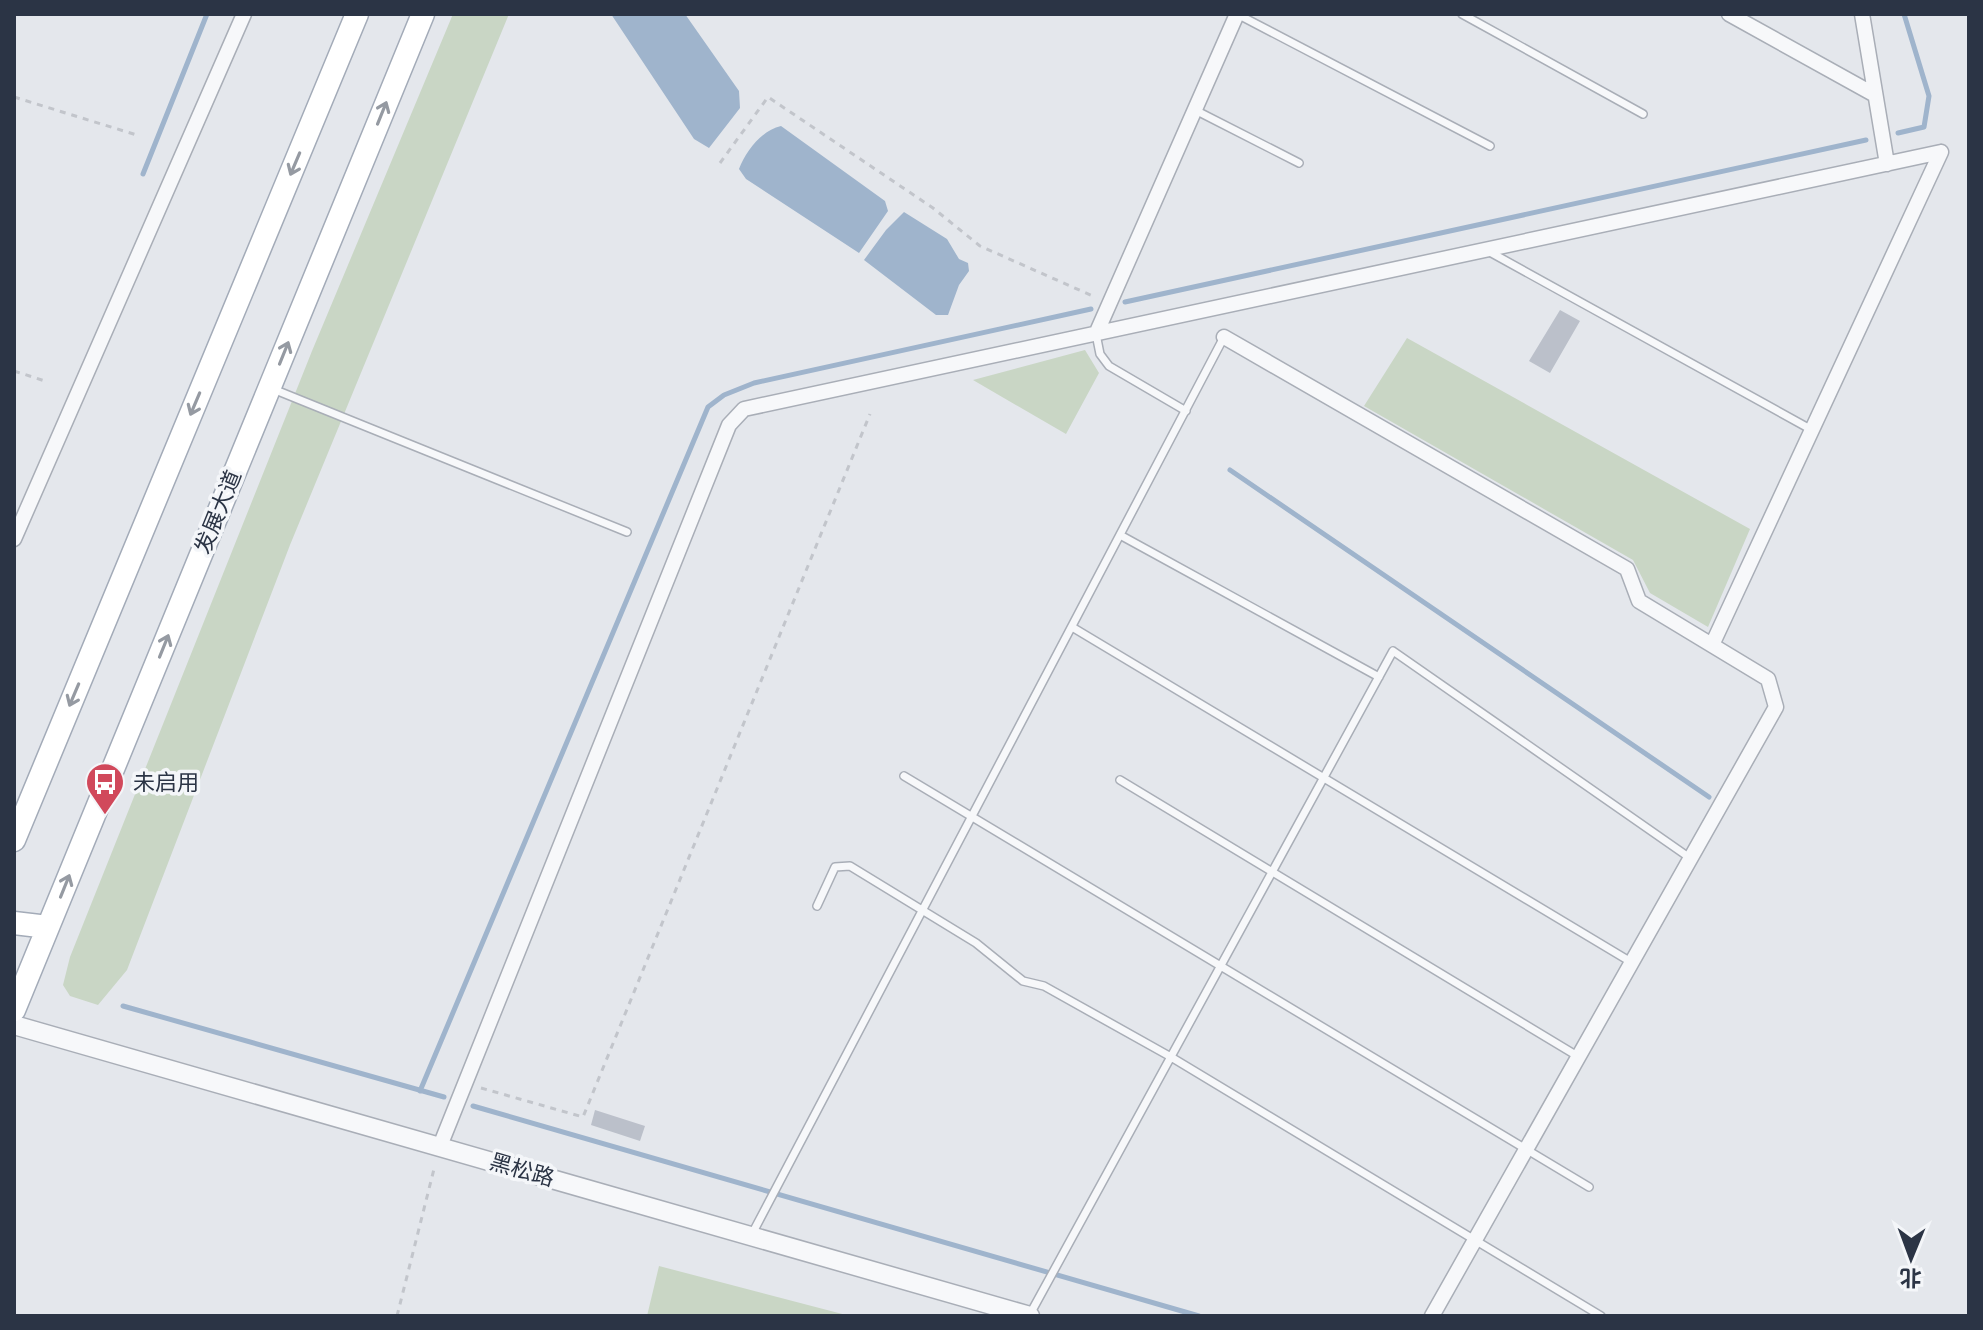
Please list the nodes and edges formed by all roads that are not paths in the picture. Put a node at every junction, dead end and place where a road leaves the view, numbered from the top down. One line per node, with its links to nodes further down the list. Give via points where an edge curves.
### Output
1 (244, 14): 22 (street)
2 (357, 14): 30 (main road, one-way to 30)
3 (423, 14): 17 (main road, 发展大道, one-way to 3)
4 (1237, 14): 9 (street); 11 (lane)
5 (1462, 14): 10 (lane)
6 (1729, 14): 8 (street)
7 (1862, 14): 8 (street)
8 (1875, 95): 13 (street)
9 (1195, 110): 12 (lane); 15 (street)
10 (1643, 114)
11 (1490, 146)
12 (1299, 163)
13 (1887, 164): 14 (street); 19 (street, via 1941,152)
14 (1486, 250): 15 (street); 19 (lane)
15 (1096, 334): 18 (lane, via 1109,366); 43 (street, via 744,409 729,425)
16 (1224, 337): 18 (lane); 24 (street, via 1627,569 1639,601)
17 (270, 388): 20 (lane); 36 (main road, 发展大道, one-way to 17)
18 (1186, 411): 21 (lane)
19 (1812, 430): 24 (street)
20 (627, 532)
21 (1120, 535): 23 (lane); 25 (lane)
22 (14, 539)
23 (1072, 627): 27 (lane); 29 (lane)
24 (1712, 645): 31 (street, via 1768,679 1776,707)
25 (1379, 677): 27 (lane); 31 (lane, via 1393,651)
26 (904, 776): 29 (lane)
27 (1324, 778): 32 (lane); 37 (lane)
28 (1120, 780): 32 (lane)
29 (971, 817): 34 (lane); 38 (lane)
30 (14, 840)
31 (1691, 859): 37 (street)
32 (1272, 872): 38 (lane); 42 (lane)
33 (817, 906): 34 (lane, via 835,867 850,866)
34 (922, 910): 41 (lane, via 976,943 1023,981 1044,986); 46 (lane)
35 (14, 923): 36 (main road)
36 (48, 927): 39 (main road, 发展大道)
37 (1632, 963): 42 (street)
38 (1220, 966): 41 (lane); 44 (lane)
39 (14, 1010)
40 (14, 1025): 43 (street, 黑松路)
41 (1171, 1057): 47 (lane); 48 (lane)
42 (1579, 1057): 44 (street)
43 (440, 1146): 46 (street, 黑松路)
44 (1527, 1150): 45 (lane); 47 (street)
45 (1589, 1187)
46 (751, 1236): 48 (street, 黑松路)
47 (1476, 1239): 49 (street); 50 (lane)
48 (1030, 1316)
49 (1432, 1316)
50 (1601, 1316)

